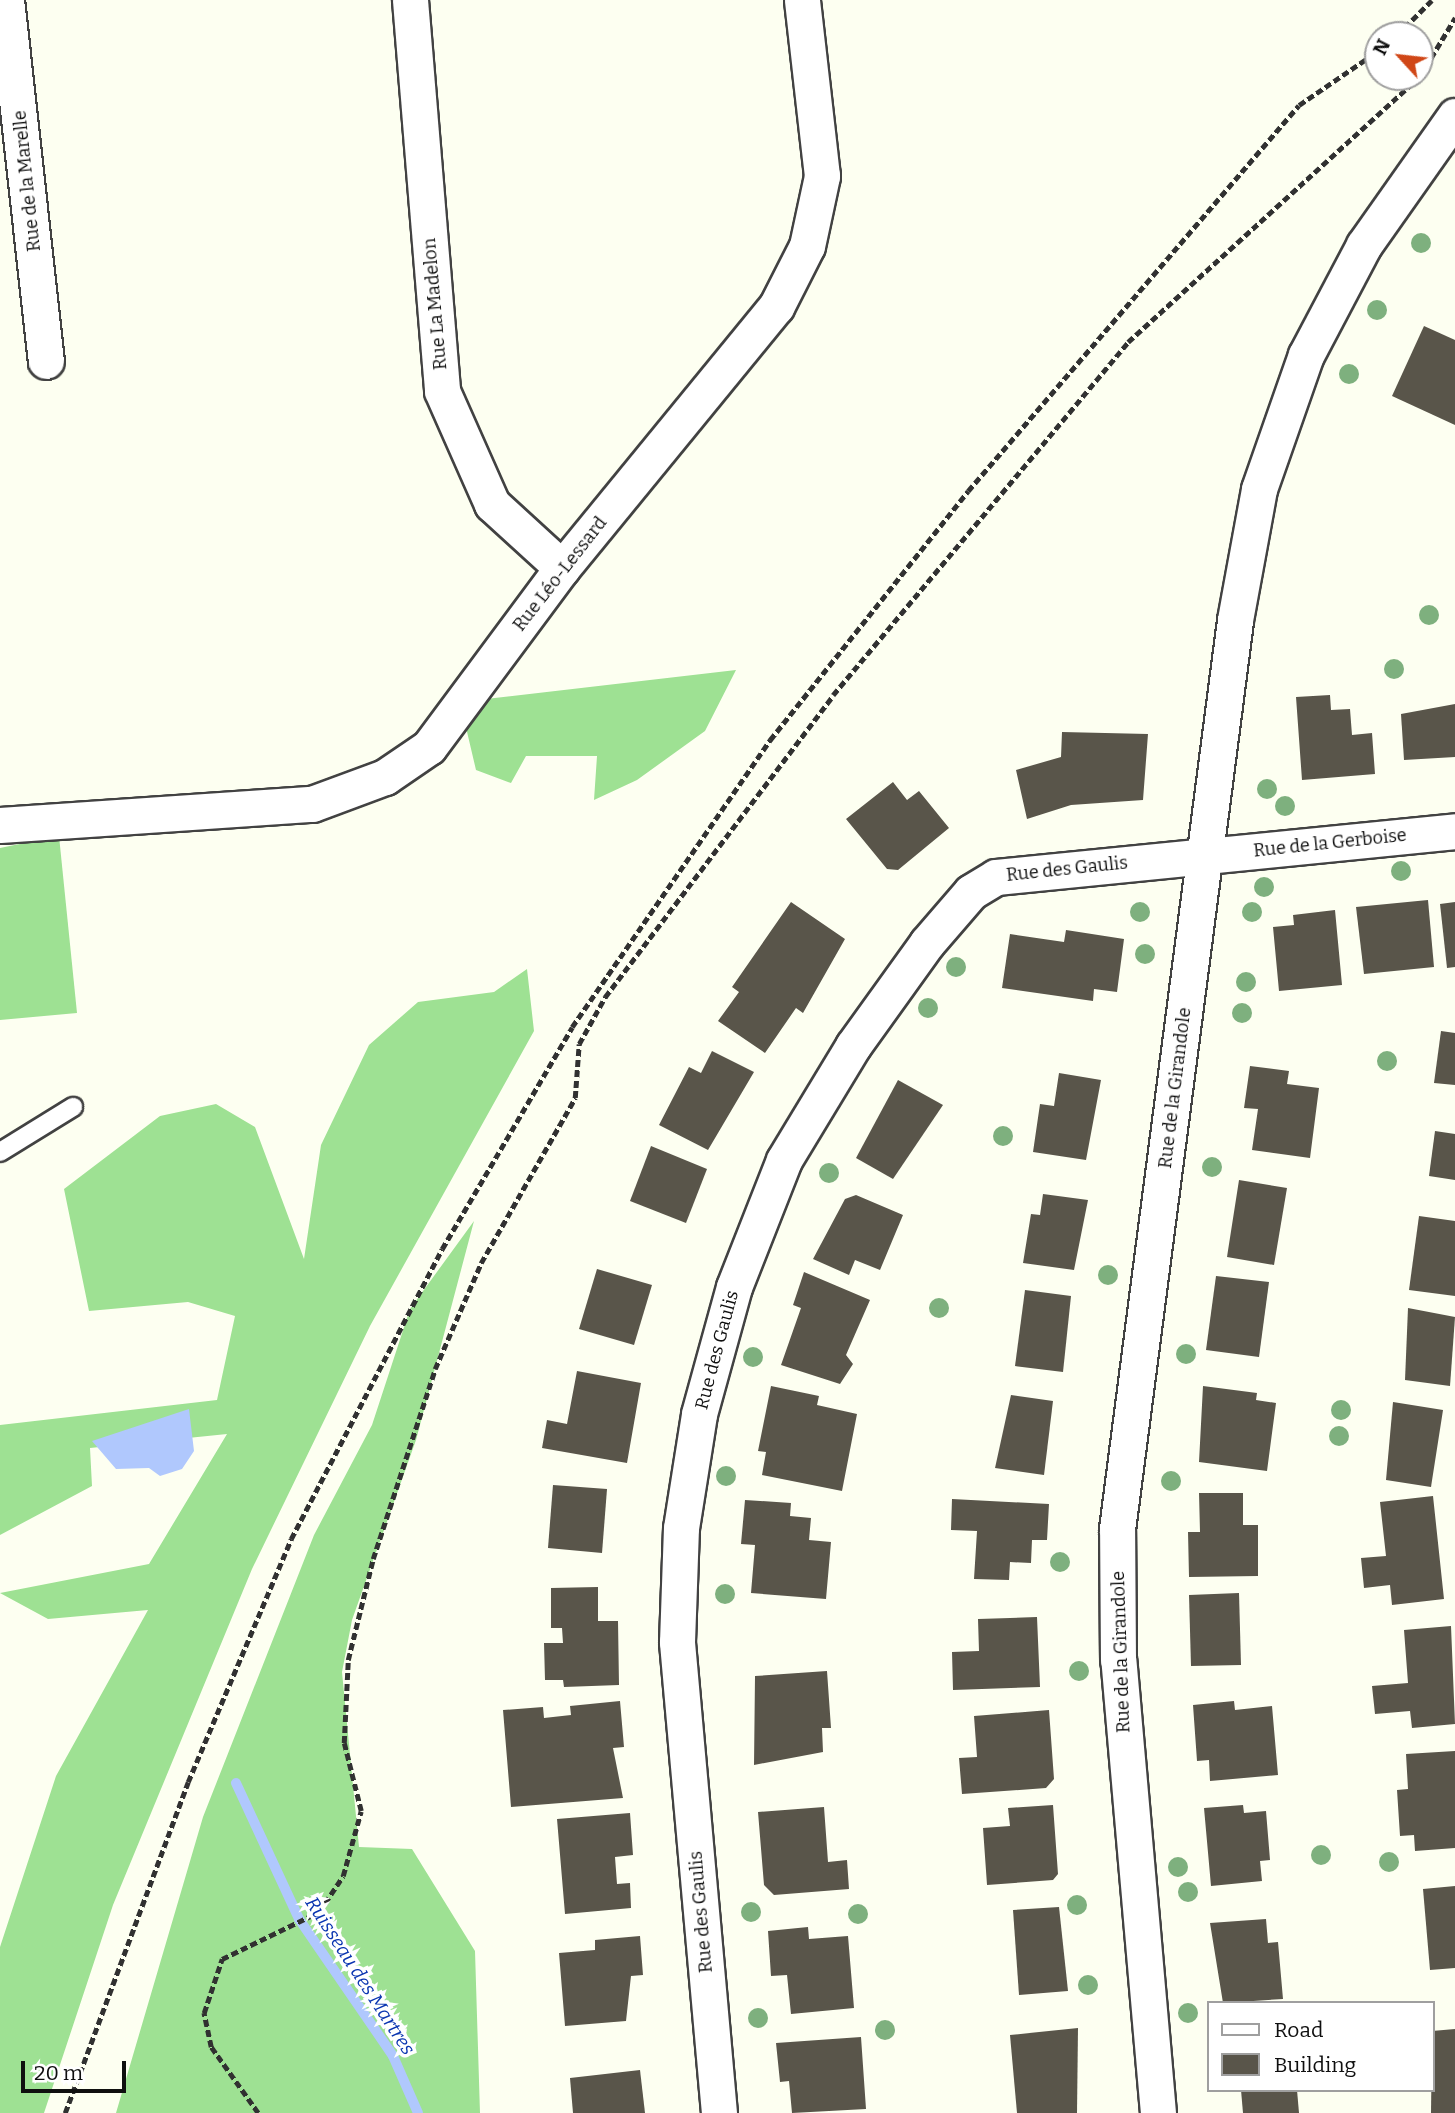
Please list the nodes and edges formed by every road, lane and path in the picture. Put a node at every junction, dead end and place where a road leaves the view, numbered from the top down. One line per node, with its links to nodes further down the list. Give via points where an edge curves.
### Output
1 (6, 0): 11 (street, Rue de la Marelle)
2 (410, 0): 13 (street, Rue La Madelon, via 442,391 492,504)
3 (802, 0): 13 (street, Rue Léo-Lessard, via 822,176 807,246 776,307)
4 (1432, 0): 6 (path)
5 (1455, 19): 7 (path)
6 (1411, 21)
7 (1434, 54)
8 (1364, 61): 19 (path, via 1299,105 968,491 770,740 572,1027 442,1248 291,1539 188,1782)
9 (1405, 91): 20 (path, via 1128,342 833,695 605,997 579,1044 575,1098 481,1263 435,1369 373,1559 348,1660 344,1743 361,1811 342,1875 319,1912 222,1959 204,2013 211,2047)
10 (1455, 116): 16 (street, Rue de la Girandole, via 1364,245 1306,355 1276,434 1259,489 1235,620)
11 (15, 196): 12 (street, Rue de la Marelle)
12 (46, 362)
13 (562, 568): 14 (street, Rue Léo-Lessard, via 429,747 385,777 312,804)
14 (0, 825)
15 (1455, 831): 16 (street, Rue de la Gerboise)
16 (1205, 855): 21 (street, Rue des Gaulis, via 1017,872 971,892 927,943 818,1103 784,1160 734,1287 699,1415 687,1490 677,1642); 22 (street, Rue de la Girandole, via 1117,1529 1118,1660)
17 (73, 1107): 18 (lane)
18 (0, 1152)
19 (65, 2113)
20 (258, 2113)
21 (719, 2113)
22 (1158, 2113)

